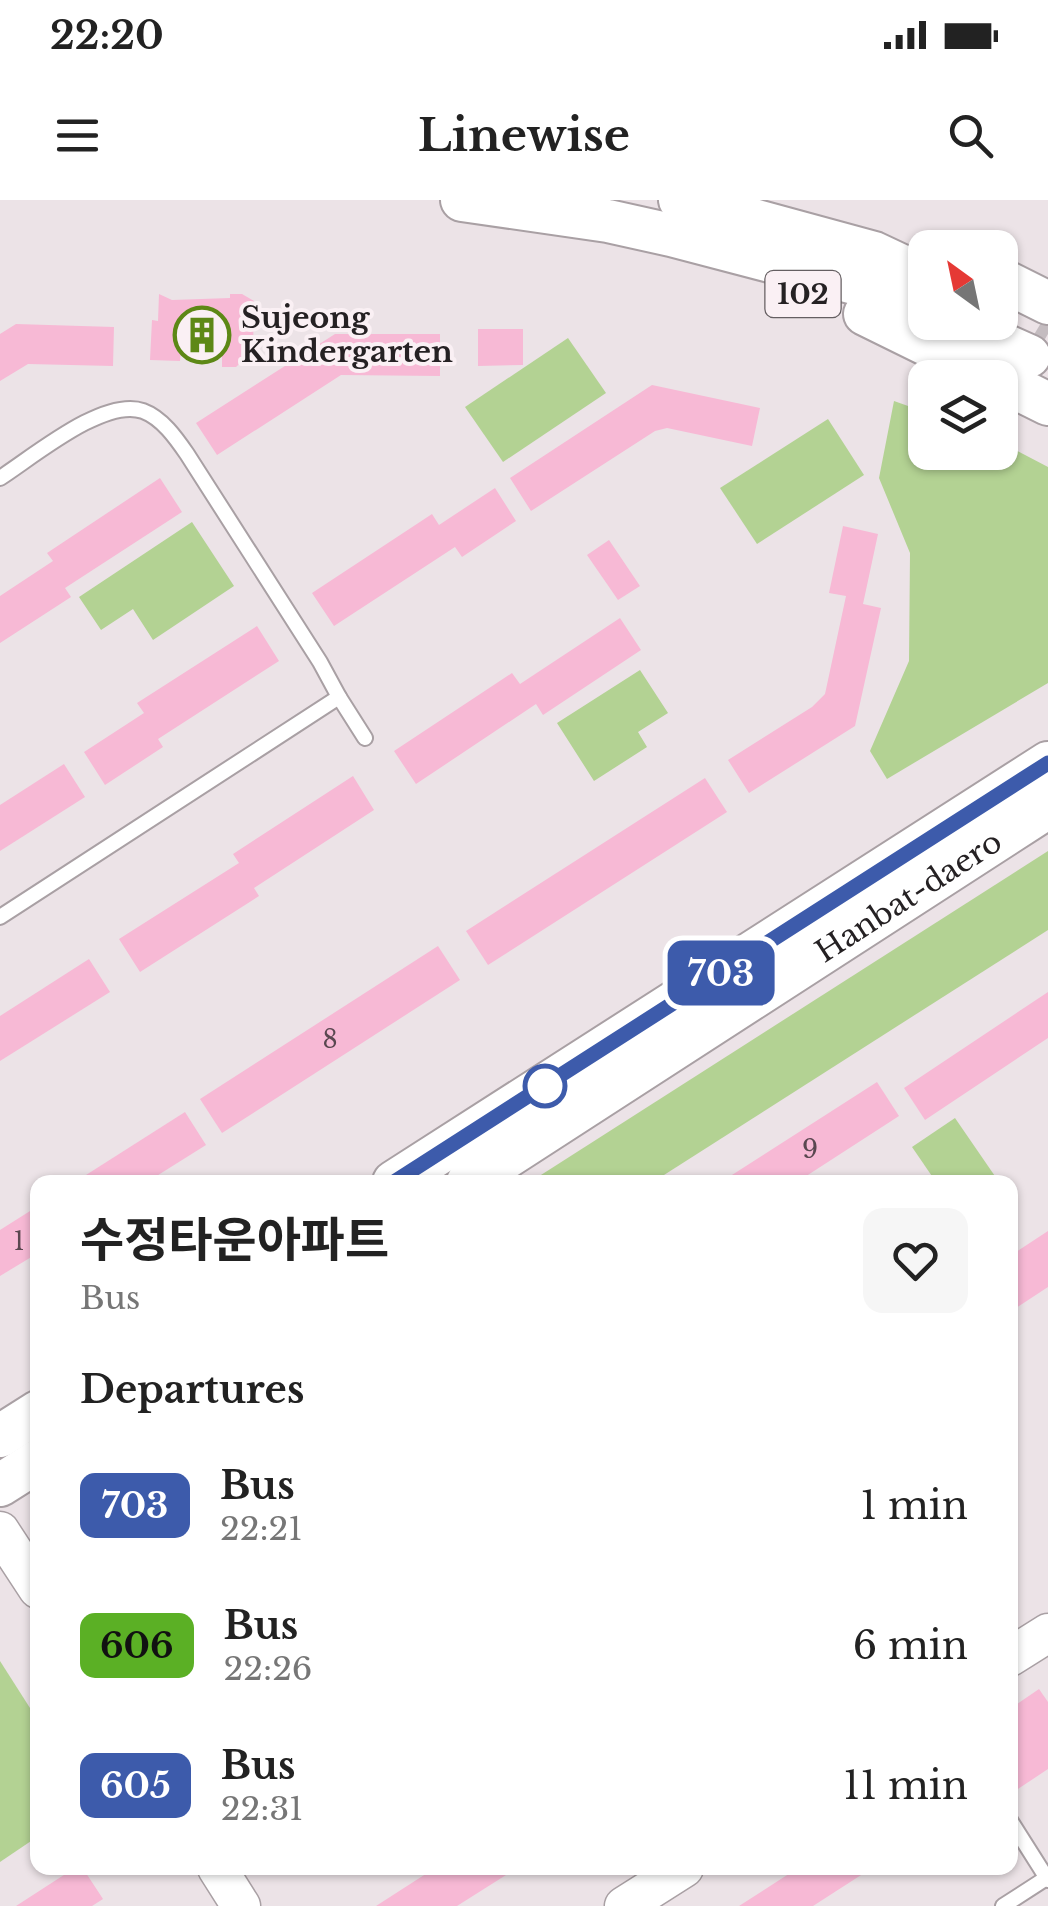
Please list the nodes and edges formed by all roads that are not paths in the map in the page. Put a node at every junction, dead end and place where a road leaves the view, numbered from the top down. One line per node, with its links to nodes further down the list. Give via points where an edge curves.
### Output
1 (462, 200): 4 (main road, 102)
2 (680, 200): 6 (main road)
3 (777, 200): 5 (main road)
4 (608, 221): 7 (main road, via 878,289); 8 (main road, 102, via 648,250 868,315)
5 (908, 241)
6 (908, 268)
7 (908, 302)
8 (1018, 343): 9 (main road, 102)
9 (1048, 404)
10 (0, 478): 11 (lane, via 111,410 156,418 187,454)
11 (339, 697): 12 (lane); 15 (lane)
12 (365, 738)
13 (1048, 763): 16 (main road, Hanbat-daero)
14 (1048, 807): 17 (main road, Hanbat-daero)
15 (0, 917)
16 (405, 1175)
17 (479, 1175)
18 (30, 1417): 19 (main road)
19 (0, 1436)
20 (30, 1466): 21 (main road)
21 (0, 1485)
22 (0, 1530): 23 (main road)
23 (30, 1577)
24 (1048, 1633): 25 (main road)
25 (1018, 1653)
26 (1018, 1832): 29 (lane)
27 (221, 1875): 30 (main road)
28 (673, 1875): 31 (main road)
29 (1048, 1878): 32 (lane)
30 (241, 1906)
31 (624, 1906)
32 (1002, 1906)

